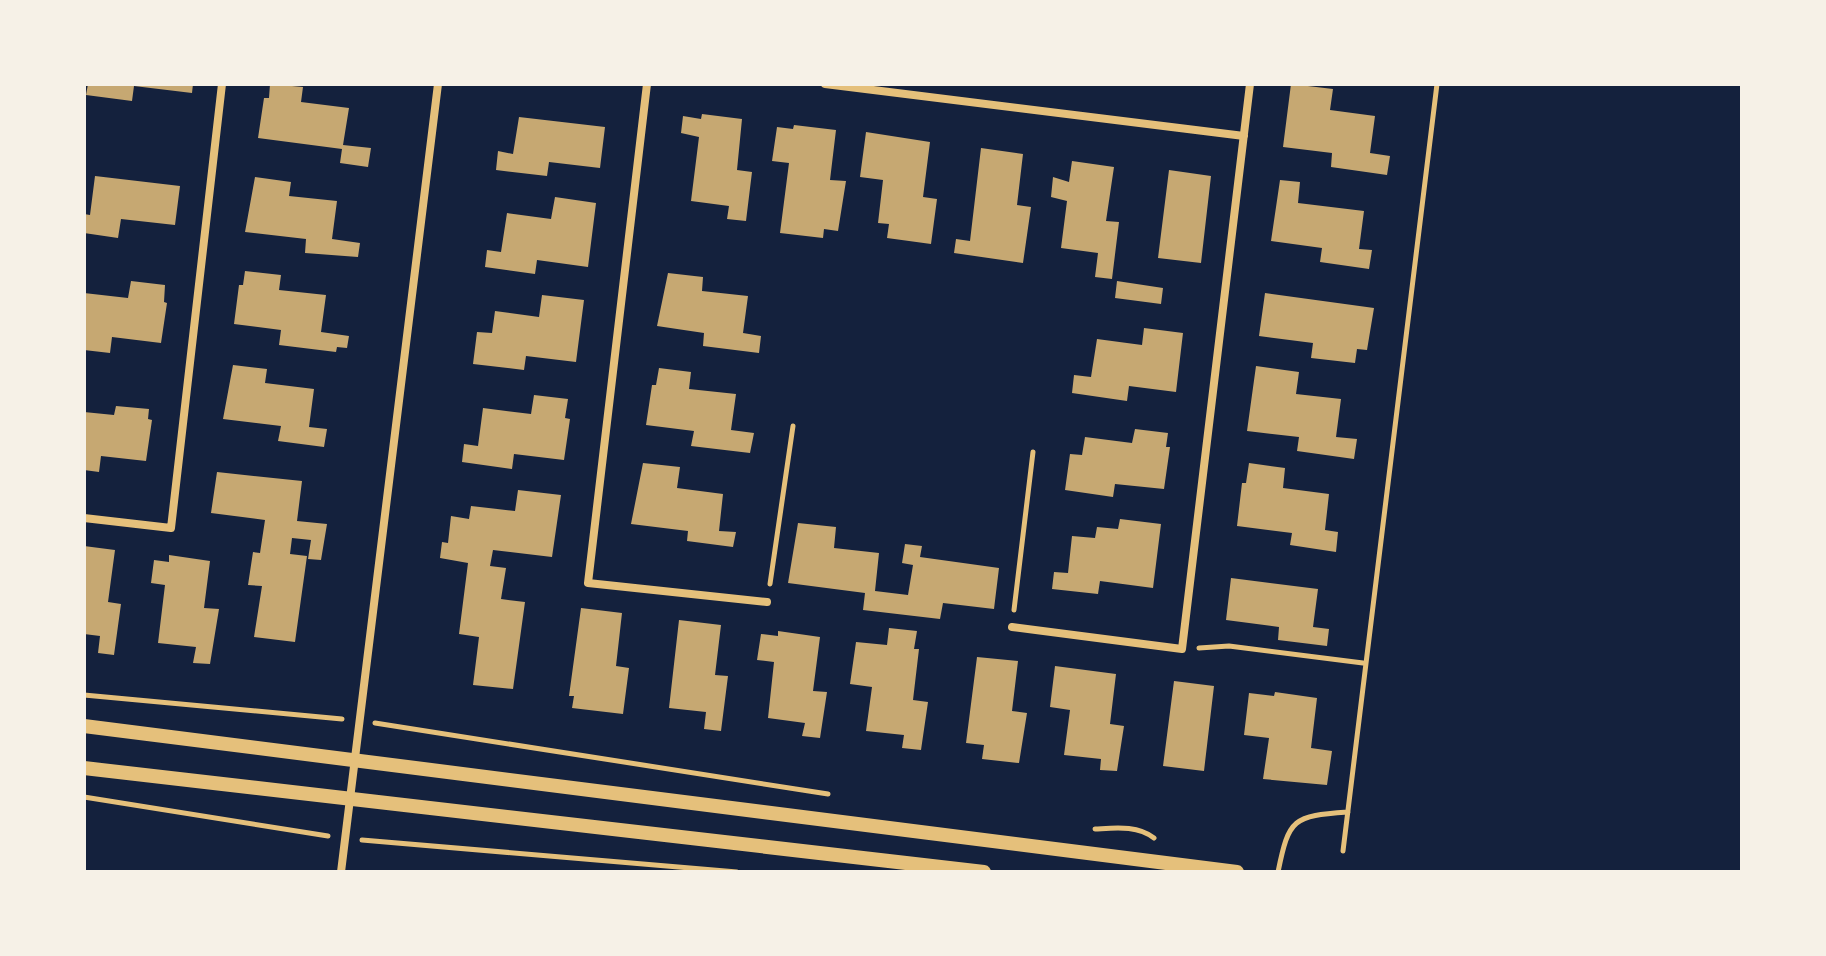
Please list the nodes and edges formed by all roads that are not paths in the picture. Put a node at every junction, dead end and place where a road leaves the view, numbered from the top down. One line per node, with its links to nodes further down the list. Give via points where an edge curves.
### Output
1 (222, 84): 7 (street, via 171,528)
2 (438, 84): 11 (street)
3 (647, 84): 8 (street, via 588,583)
4 (825, 84): 6 (street)
5 (1250, 84): 6 (street)
6 (1244, 136): 9 (street, via 1182,649)
7 (84, 518)
8 (767, 602)
9 (1012, 627)
10 (84, 726): 11 (street)
11 (355, 758): 13 (street); 16 (street)
12 (84, 768): 13 (street)
13 (350, 802): 14 (street); 15 (street)
14 (341, 872)
15 (984, 872)
16 (1237, 872)

